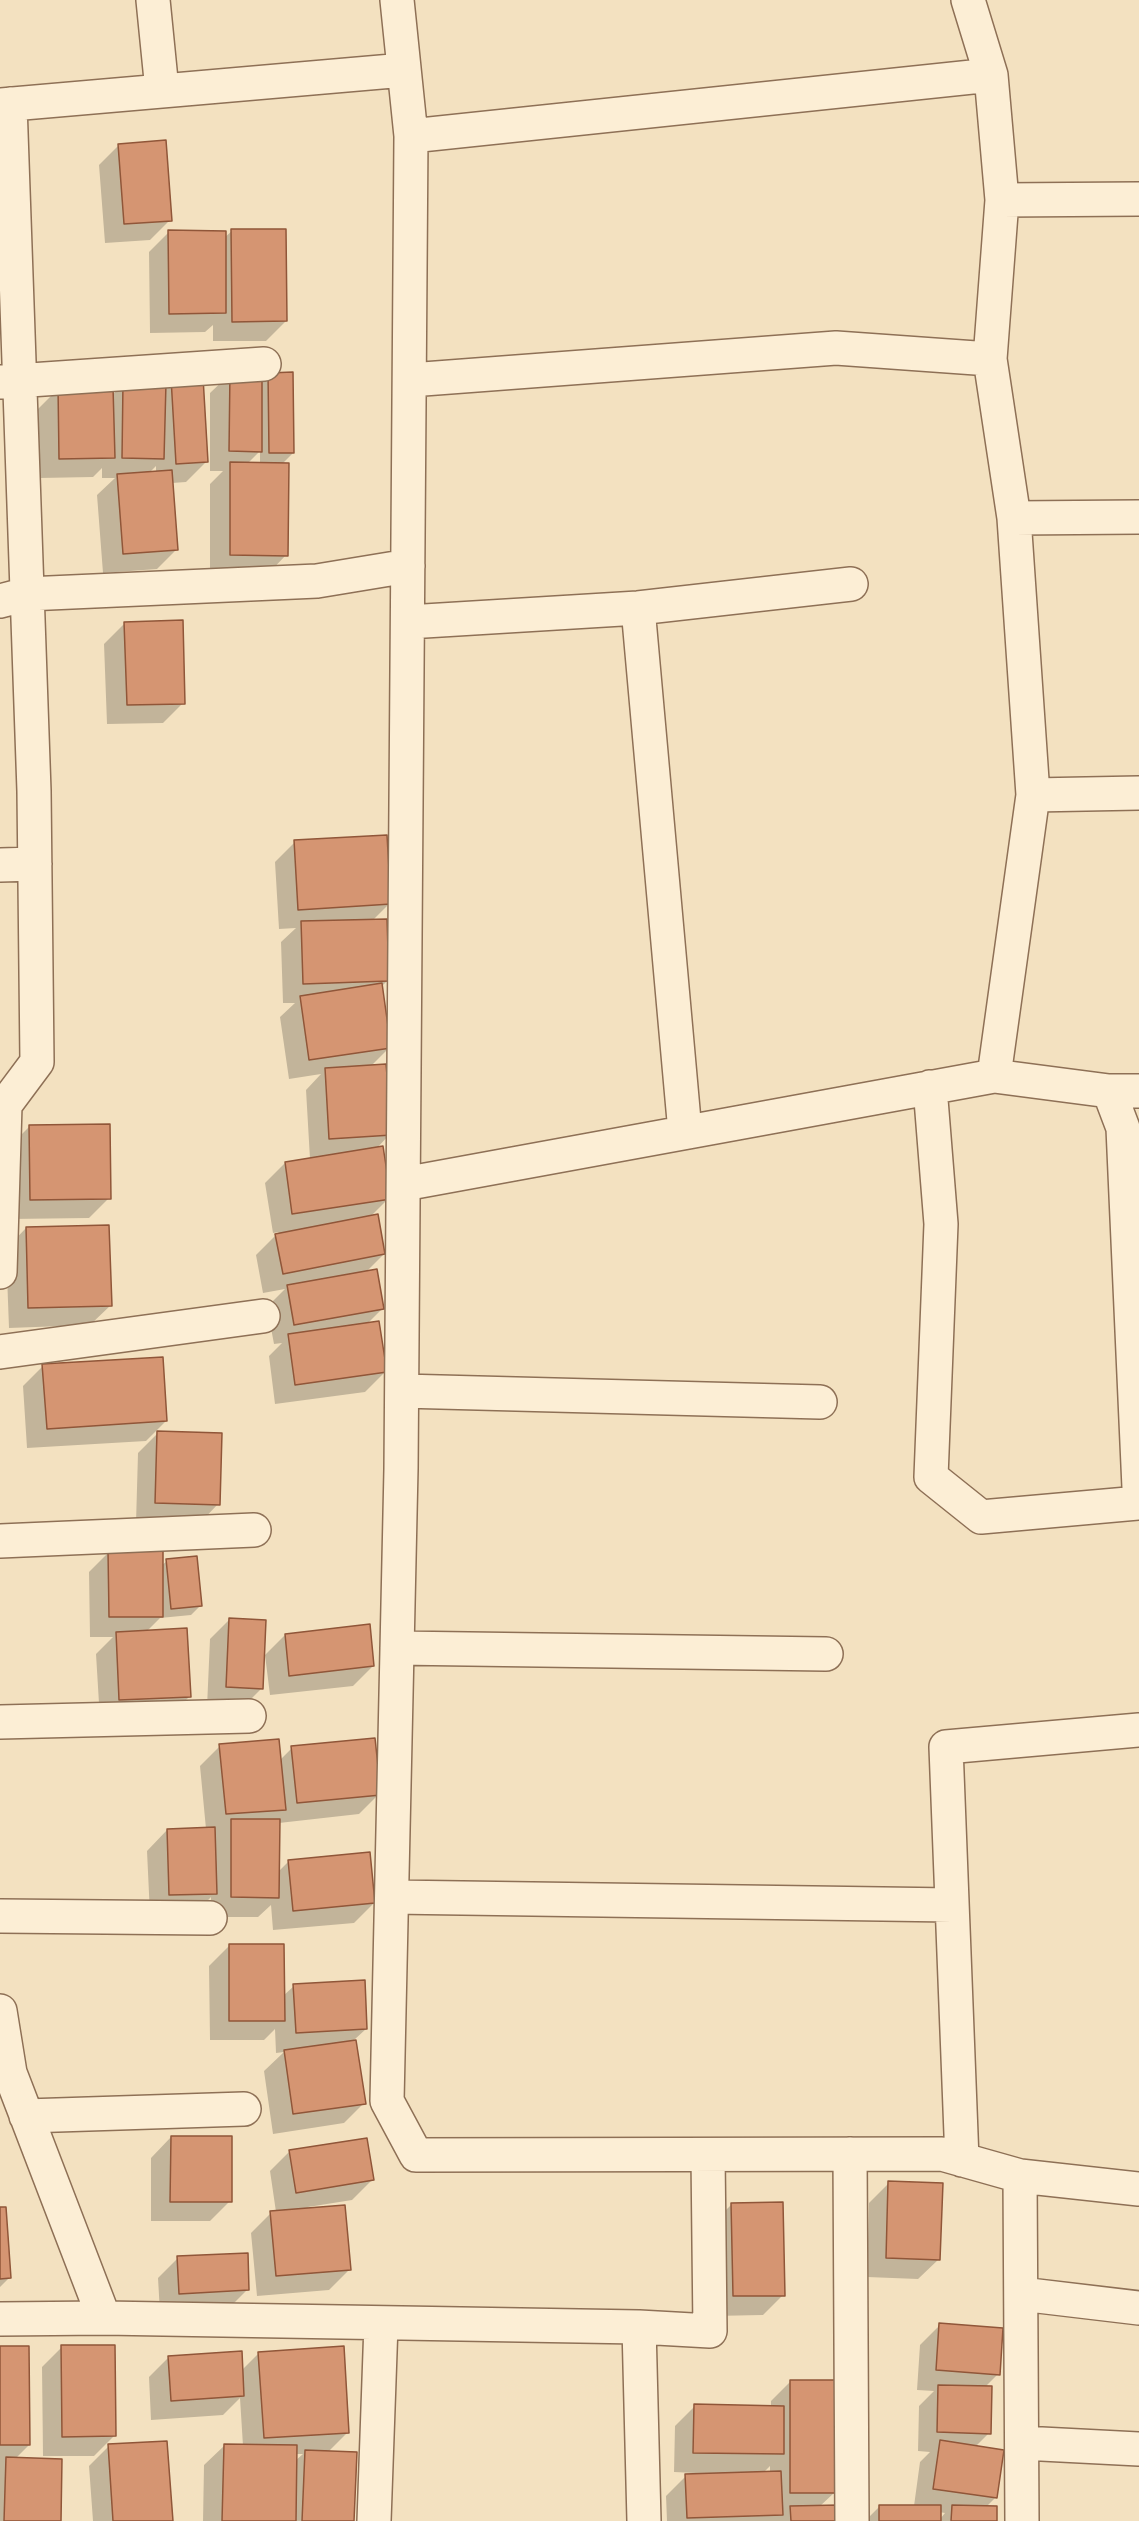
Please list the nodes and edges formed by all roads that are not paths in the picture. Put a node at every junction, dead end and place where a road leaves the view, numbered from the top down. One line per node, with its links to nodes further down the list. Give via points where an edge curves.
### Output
1 (153, 0): 6 (street)
2 (397, 0): 4 (street)
3 (968, 0): 5 (street)
4 (404, 70): 6 (street); 8 (street)
5 (991, 75): 8 (street); 10 (street)
6 (162, 90): 7 (street)
7 (5, 104): 14 (street)
8 (411, 136): 13 (street)
9 (1139, 199): 10 (street)
10 (1002, 200): 11 (street)
11 (990, 359): 13 (street, via 836,348); 15 (street)
12 (264, 364): 14 (street)
13 (410, 380): 17 (street)
14 (10, 381): 19 (street)
15 (1014, 518): 16 (street); 23 (street)
16 (1139, 518)
17 (408, 566): 19 (street, via 317,581); 21 (street)
18 (851, 584): 20 (street)
19 (14, 598): 24 (street)
20 (638, 608): 21 (street); 30 (street)
21 (408, 622): 31 (street)
22 (1139, 793): 23 (street)
23 (1033, 795): 26 (street)
24 (35, 864): 25 (street); 29 (street, via 37,1062)
25 (0, 865)
26 (994, 1076): 27 (street); 28 (street)
27 (930, 1087): 30 (street); 38 (street, via 941,1224 931,1477 981,1516)
28 (1124, 1091): 37 (street)
29 (3, 1105): 32 (street)
30 (685, 1132): 31 (street)
31 (404, 1184): 35 (street)
32 (0, 1272)
33 (263, 1316): 34 (street)
34 (0, 1352)
35 (402, 1391): 36 (street); 41 (street)
36 (820, 1402)
37 (1139, 1488)
38 (1139, 1503)
39 (254, 1530): 40 (street)
40 (0, 1541)
41 (397, 1648): 42 (street); 46 (street)
42 (826, 1654)
43 (249, 1716): 44 (street)
44 (0, 1722)
45 (1139, 1730): 47 (street, via 946,1747)
46 (392, 1897): 47 (street); 54 (street, via 387,2101 416,2155)
47 (952, 1905): 55 (street)
48 (0, 1916): 49 (street)
49 (210, 1918)
50 (0, 2012): 52 (street, via 10,2073)
51 (244, 2109): 52 (street)
52 (26, 2116): 60 (street)
53 (850, 2154): 54 (street); 55 (street, via 942,2154); 68 (street)
54 (708, 2155): 63 (street, via 710,2331)
55 (962, 2160): 56 (street)
56 (1020, 2176): 57 (street); 58 (street)
57 (1139, 2189)
58 (1021, 2294): 59 (street); 64 (street)
59 (1139, 2308)
60 (104, 2318): 61 (street); 62 (street)
61 (0, 2319)
62 (381, 2324): 63 (street); 66 (street)
63 (639, 2326): 67 (street)
64 (1022, 2443): 65 (street); 69 (street)
65 (1139, 2449)
66 (374, 2521)
67 (644, 2521)
68 (852, 2521)
69 (1022, 2521)

